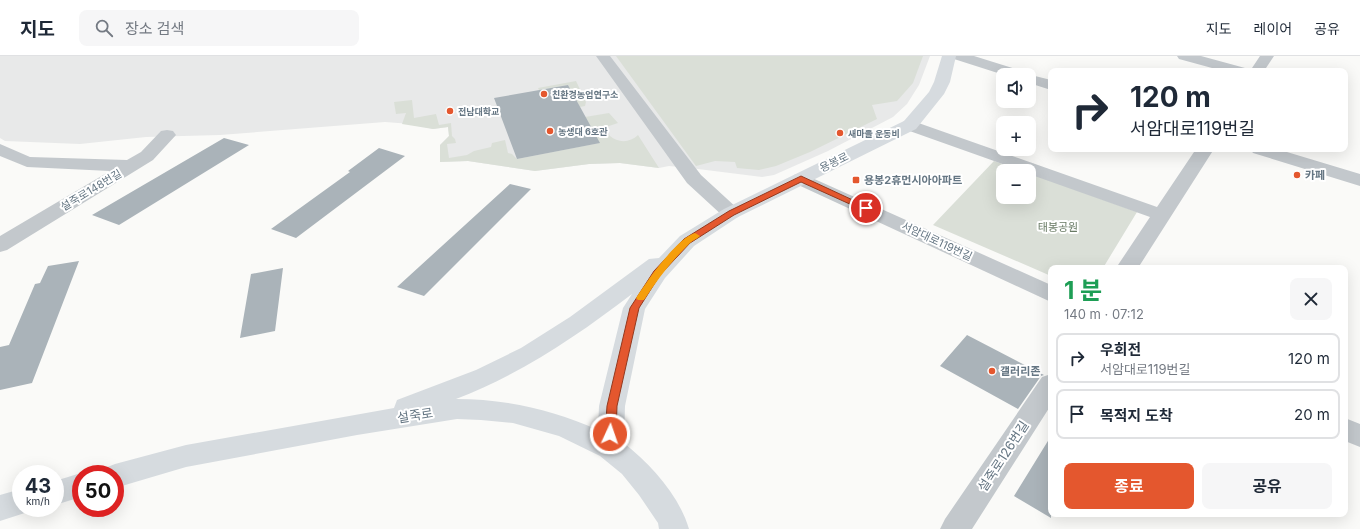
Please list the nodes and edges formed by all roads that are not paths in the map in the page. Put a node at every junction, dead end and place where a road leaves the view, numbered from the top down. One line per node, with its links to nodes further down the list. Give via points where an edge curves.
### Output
1 (603, 56): 19 (street, via 694,179)
2 (950, 56): 11 (main road, 용봉로, via 936,94)
3 (959, 56): 6 (street)
4 (1184, 56): 7 (street)
5 (1267, 56): 8 (street)
6 (998, 68)
7 (1229, 68)
8 (1259, 68)
9 (1036, 80): 10 (street)
10 (1048, 83)
11 (910, 125): 17 (main road, 용봉로); 20 (street)
12 (167, 135): 16 (street, via 155,149)
13 (0, 149): 16 (street, 설죽로148번길, via 27,162)
14 (1203, 152): 20 (street)
15 (1270, 152): 18 (street)
16 (130, 166): 22 (street, 설죽로148번길)
17 (801, 179): 19 (main road, 용봉로); 24 (street, 서암대로119번길)
18 (1360, 180)
19 (732, 213): 21 (main road, 용봉로)
20 (1162, 215): 23 (street)
21 (687, 241): 26 (main road, via 580,322 528,355 469,384); 29 (main road, 용봉로, via 657,273 634,308 612,406)
22 (0, 245)
23 (1129, 265)
24 (1048, 293)
25 (1048, 389): 34 (street, 설죽로126번길)
26 (357, 424): 29 (main road, 설죽로, via 457,409 513,413 565,427); 30 (main road, 설죽로, via 186,456)
27 (1348, 430): 28 (street)
28 (1360, 436)
29 (610, 448): 33 (main road, 설죽로, via 632,466 649,486 671,518)
30 (124, 473)
31 (12, 505): 32 (main road)
32 (0, 508)
33 (674, 529)
34 (955, 529)

